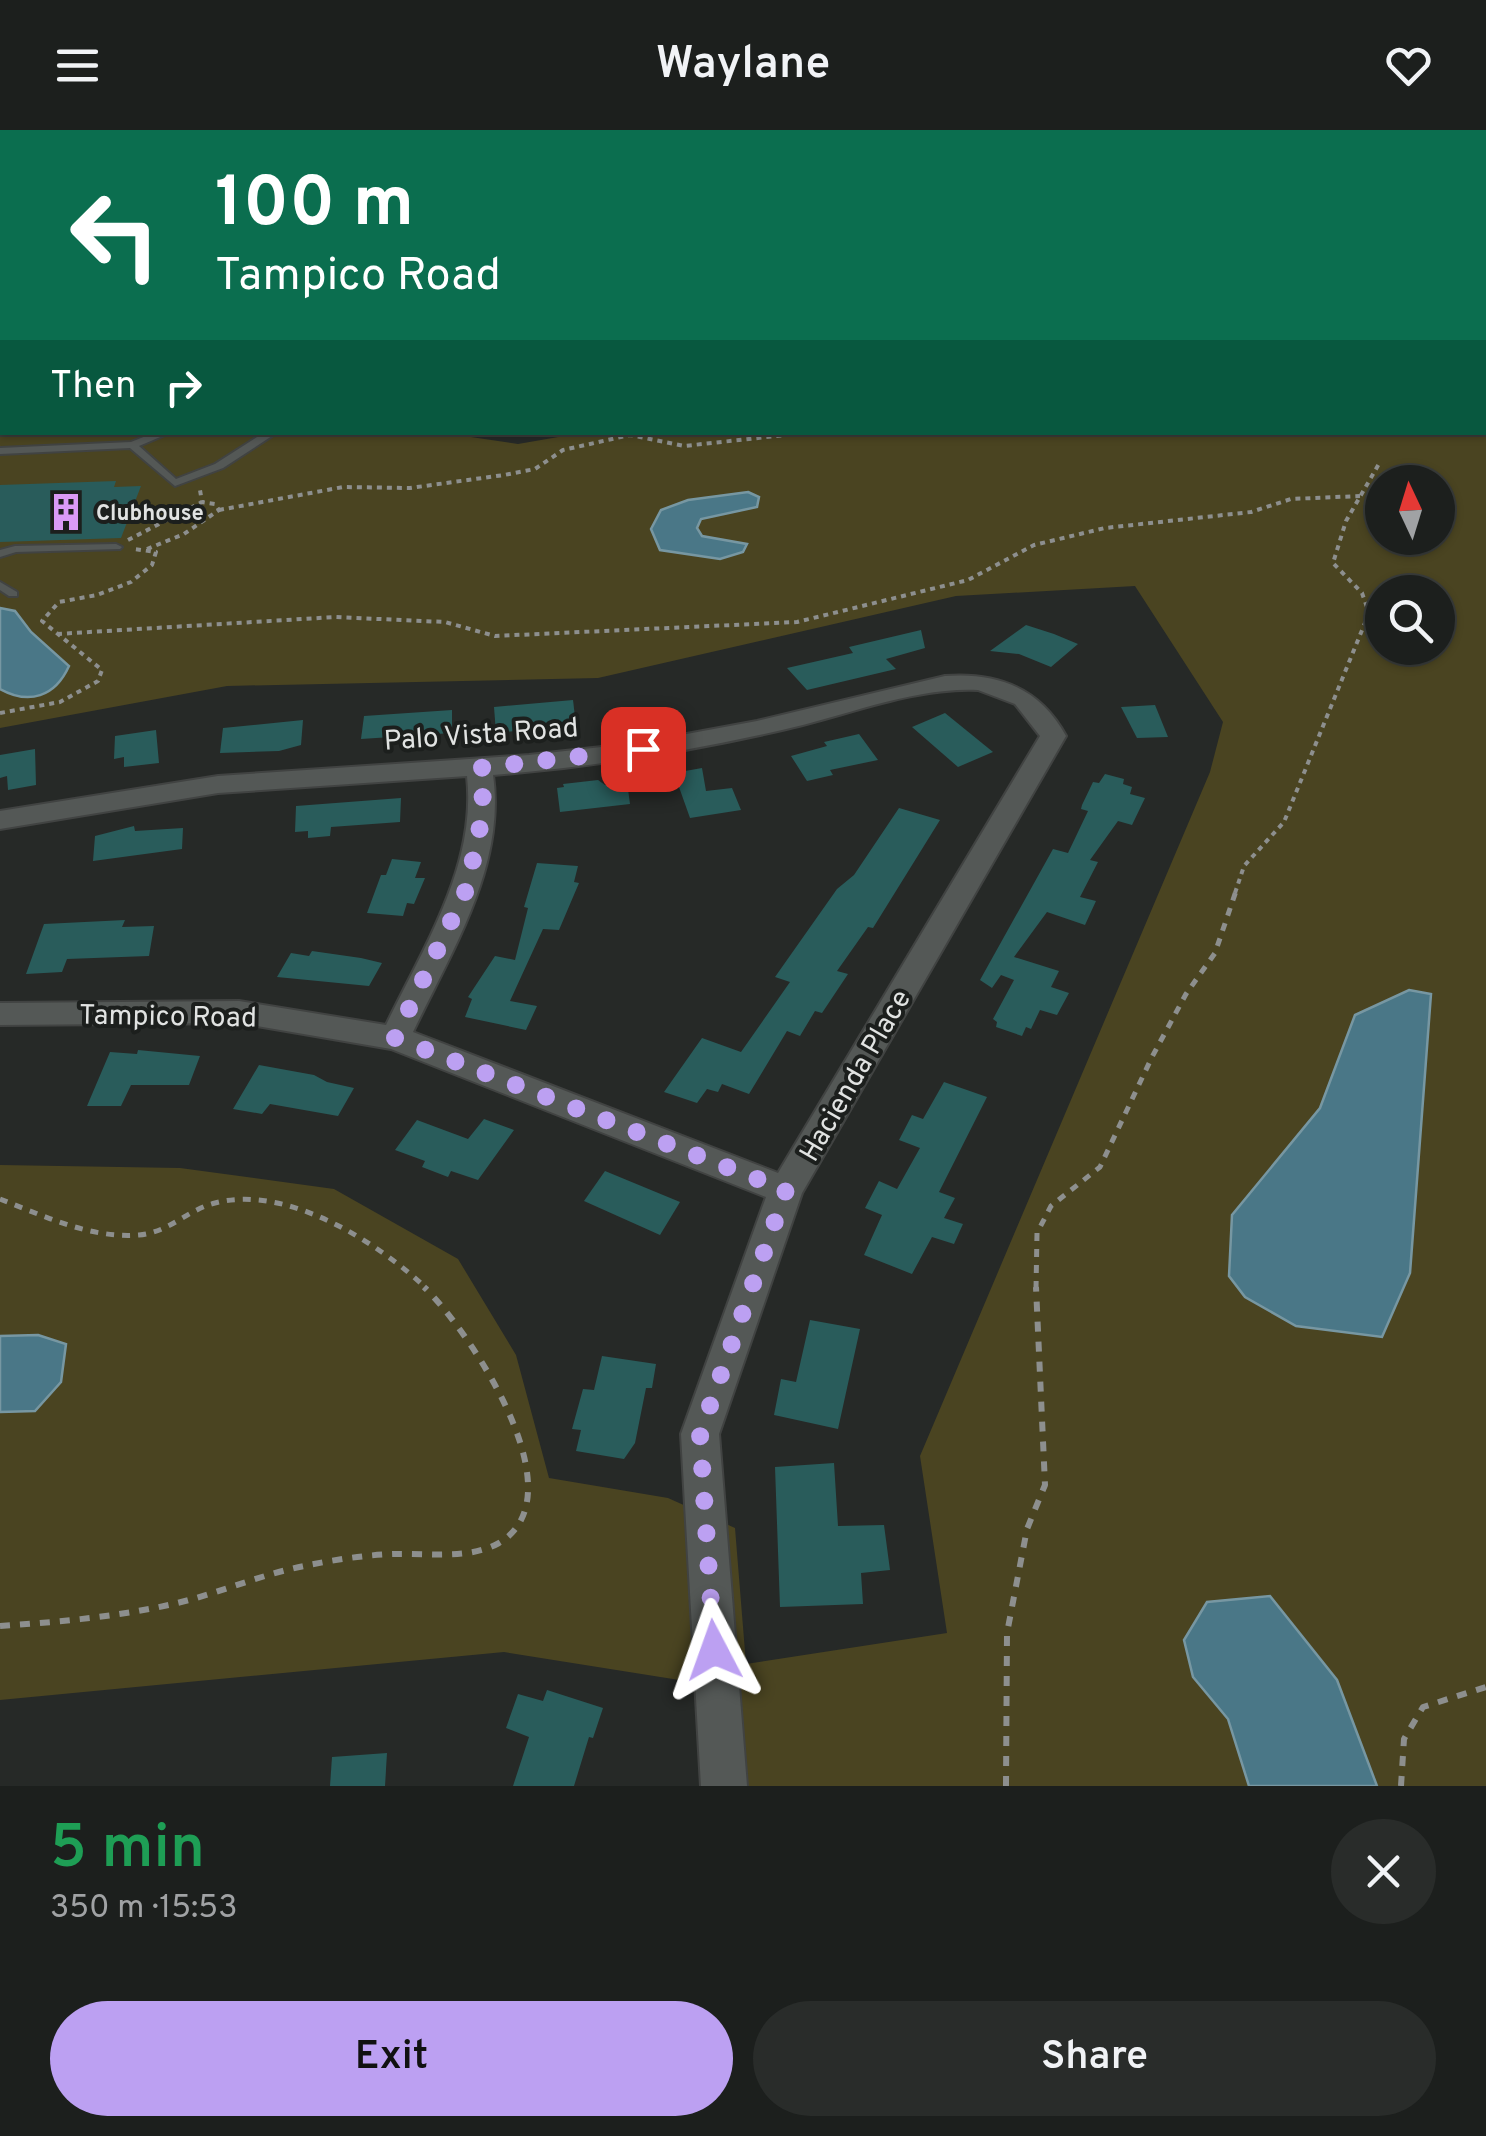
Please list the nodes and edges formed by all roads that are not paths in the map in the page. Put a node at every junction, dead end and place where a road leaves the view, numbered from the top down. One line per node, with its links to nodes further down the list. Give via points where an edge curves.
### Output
1 (34, 435): 6 (lane)
2 (87, 435): 5 (lane)
3 (270, 435): 4 (lane, via 176,483)
4 (140, 439): 5 (lane)
5 (82, 448): 6 (lane)
6 (27, 450): 7 (lane)
7 (0, 452)
8 (116, 547): 9 (lane)
9 (0, 554)
10 (0, 584): 11 (lane)
11 (13, 594)
12 (1021, 695): 13 (street, Palo Vista Road, via 979,683 948,684 773,726 610,755); 17 (street, Hacienda Place, via 1042,712 1053,736)
13 (479, 768): 14 (street, Palo Vista Road, via 288,778 84,802); 16 (street, via 484,808 467,888)
14 (0, 820)
15 (0, 1014): 16 (street, Tampico Road, via 239,1012)
16 (395, 1038): 17 (street, Tampico Road)
17 (786, 1190): 18 (street, Hacienda Place, via 700,1434)
18 (724, 1786)

